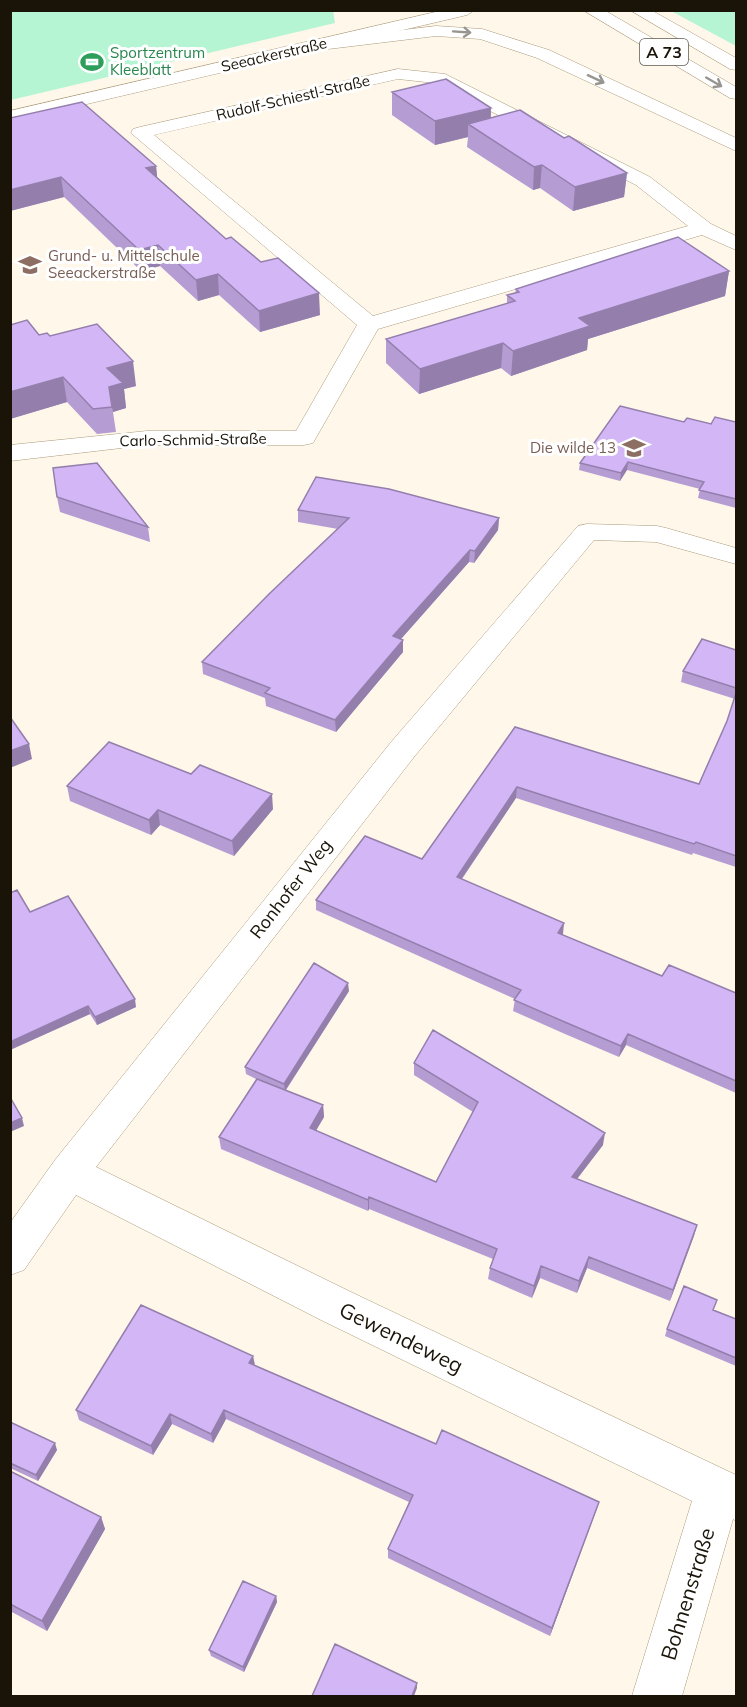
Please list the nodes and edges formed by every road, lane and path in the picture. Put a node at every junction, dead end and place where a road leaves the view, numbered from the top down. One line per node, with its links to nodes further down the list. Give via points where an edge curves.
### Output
1 (402, 10): 6 (main road)
2 (467, 10): 6 (main road, Seeackerstraße)
3 (591, 10): 10 (main road, A 73, one-way to 10)
4 (638, 10): 9 (main road, A 73)
5 (486, 15): 8 (main road, via 493,27)
6 (371, 32): 7 (main road, Seeackerstraße)
7 (320, 45): 8 (main road, one-way to 8, via 405,33 460,32 482,34); 11 (main road, Seeackerstraße)
8 (543, 54): 12 (main road, one-way to 12)
9 (736, 64)
10 (736, 94)
11 (10, 117)
12 (736, 145)
13 (704, 228): 14 (main road, Rudolf-Schiestl-Straße); 15 (main road); 15 (main road, Rudolf-Schiestl-Straße, via 643,181 439,78 398,74 140,133)
14 (736, 244)
15 (369, 324): 16 (main road, Carlo-Schmid-Straße, via 304,438 147,438)
16 (10, 453)
17 (736, 556): 18 (main road, Ronhofer Weg, via 657,534 586,532 403,749)
18 (69, 1172): 19 (main road, Ronhofer Weg); 20 (main road, Gewendeweg)
19 (10, 1257)
20 (727, 1495): 21 (main road, Bohnenstraße)
21 (657, 1696)

